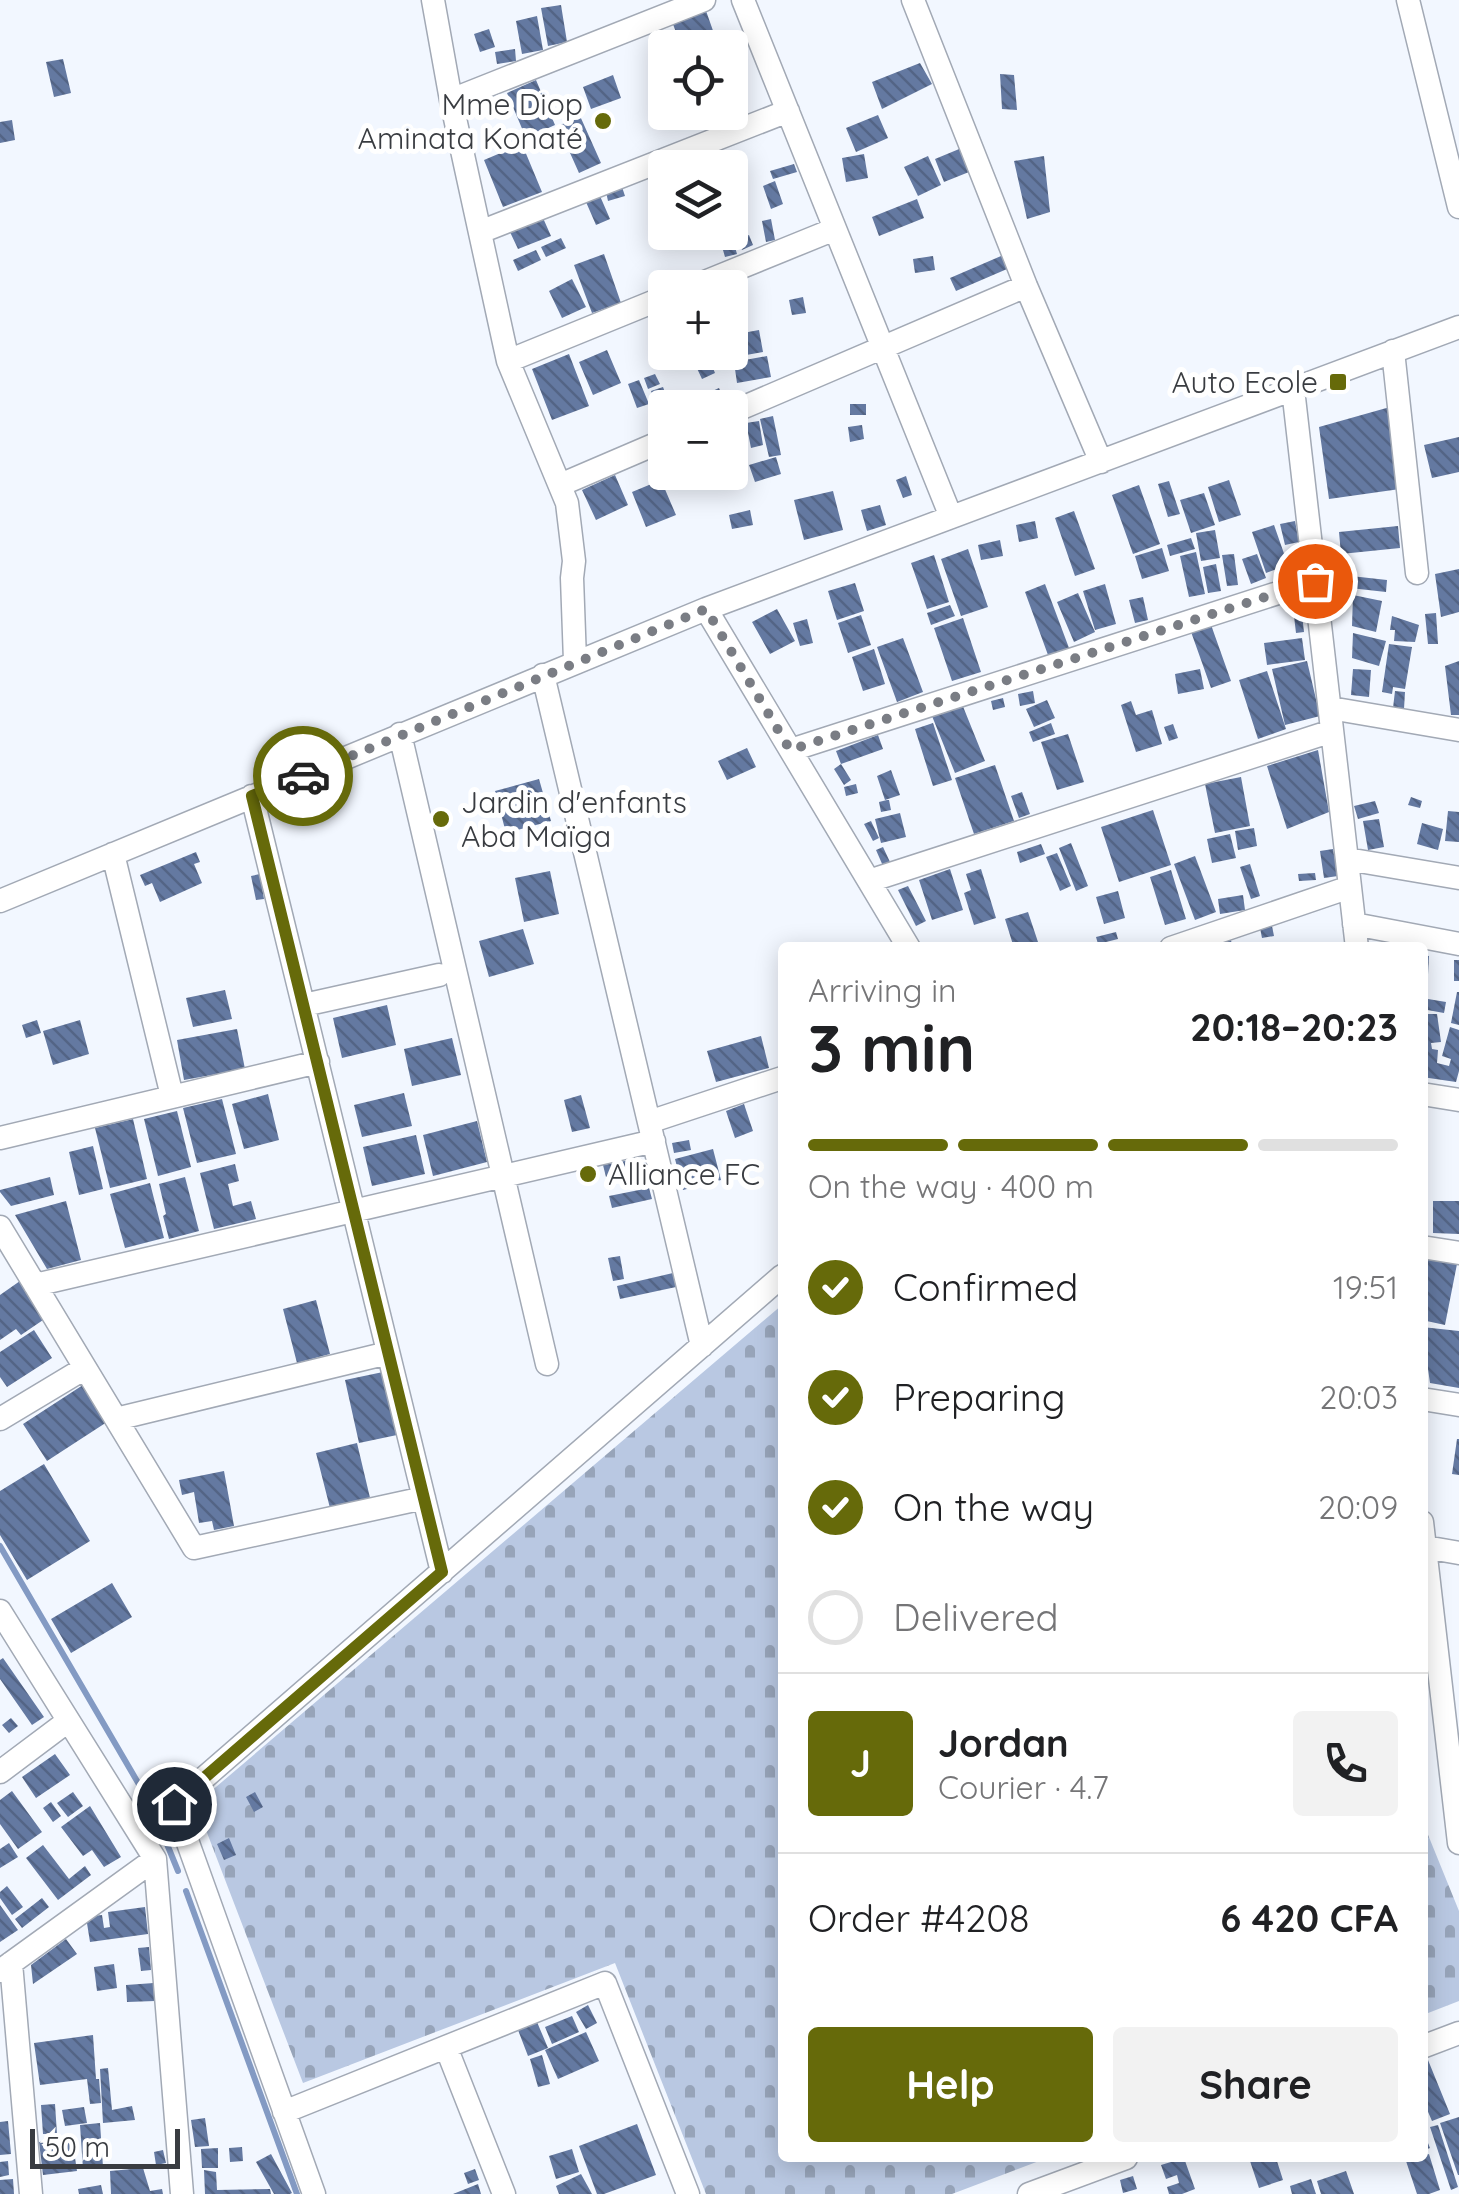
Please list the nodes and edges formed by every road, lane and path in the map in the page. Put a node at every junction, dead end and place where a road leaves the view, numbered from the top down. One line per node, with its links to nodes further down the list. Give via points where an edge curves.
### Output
1 (433, 0): 6 (street)
2 (704, 0): 6 (street)
3 (744, 0): 7 (street)
4 (913, 0): 12 (street)
5 (1408, 0): 8 (street)
6 (450, 100): 10 (street)
7 (788, 111): 9 (street); 10 (street)
8 (1459, 207)
9 (835, 229): 11 (street); 15 (street)
10 (480, 232): 17 (street)
11 (734, 270)
12 (1026, 286): 15 (street); 21 (street)
13 (648, 305): 17 (street)
14 (1459, 326): 16 (street)
15 (883, 348): 19 (street); 23 (street)
16 (1393, 351): 18 (street); 24 (street)
17 (508, 361): 22 (street)
18 (1293, 389): 21 (street); 25 (street)
19 (748, 405)
20 (648, 447): 22 (street)
21 (1101, 462): 23 (street)
22 (560, 485): 27 (street, via 571,523)
23 (951, 517): 26 (street)
24 (1417, 574)
25 (1315, 581): 29 (street); 32 (street)
26 (706, 609): 27 (street); 32 (street)
27 (576, 661): 28 (street)
28 (543, 675): 31 (street); 51 (street)
29 (1331, 720): 30 (street); 35 (street); 37 (street)
30 (1459, 730)
31 (400, 734): 33 (street); 53 (street)
32 (790, 750): 37 (street)
33 (252, 796): 34 (street); 45 (street)
34 (113, 854): 39 (street); 49 (street)
35 (1347, 859): 36 (street); 38 (street)
36 (1459, 878)
37 (869, 881): 41 (street)
38 (1350, 887): 40 (street); 42 (street)
39 (0, 901)
40 (1356, 936): 43 (street)
41 (905, 942)
42 (1189, 942)
43 (1459, 944)
44 (438, 975): 45 (street)
45 (304, 1005): 46 (street)
46 (318, 1062): 49 (street); 54 (street)
47 (778, 1080): 51 (street)
48 (1428, 1095): 50 (street)
49 (172, 1096): 52 (street)
50 (1459, 1100)
51 (652, 1132): 53 (street); 60 (street)
52 (0, 1138)
53 (504, 1176): 54 (street); 62 (street)
54 (354, 1210): 59 (street); 61 (street)
55 (0, 1227): 59 (street)
56 (1428, 1249): 57 (street)
57 (1459, 1254)
58 (778, 1280): 60 (street)
59 (36, 1286): 63 (street)
60 (702, 1346): 71 (street)
61 (388, 1353): 66 (street); 68 (street)
62 (547, 1364)
63 (85, 1368): 66 (street); 67 (street)
64 (1428, 1400): 65 (street)
65 (1459, 1405)
66 (116, 1419): 68 (street, via 194,1548)
67 (0, 1420)
68 (424, 1498): 71 (street)
69 (1428, 1548): 70 (street)
70 (1459, 1553)
71 (442, 1572): 81 (street, via 174,1804)
72 (1428, 1573): 74 (street)
73 (0, 1611): 76 (street)
74 (1435, 1633): 75 (street); 78 (street)
75 (1459, 1637)
76 (68, 1720): 77 (street); 80 (street)
77 (0, 1772)
78 (1456, 1788): 79 (street)
79 (1459, 1843)
80 (154, 1859): 82 (street); 83 (street)
81 (199, 1874): 82 (street); 87 (street)
82 (157, 1892): 91 (street)
83 (6, 1967): 90 (street)
84 (1459, 2034): 85 (street)
85 (1428, 2045)
86 (446, 2047): 87 (street); 93 (street); 94 (street, via 605,1982)
87 (284, 2112): 92 (street)
88 (1115, 2162): 89 (street)
89 (1092, 2170): 95 (street); 96 (street)
90 (31, 2194)
91 (182, 2194)
92 (314, 2194)
93 (504, 2194)
94 (688, 2194)
95 (1028, 2194)
96 (1100, 2194)

